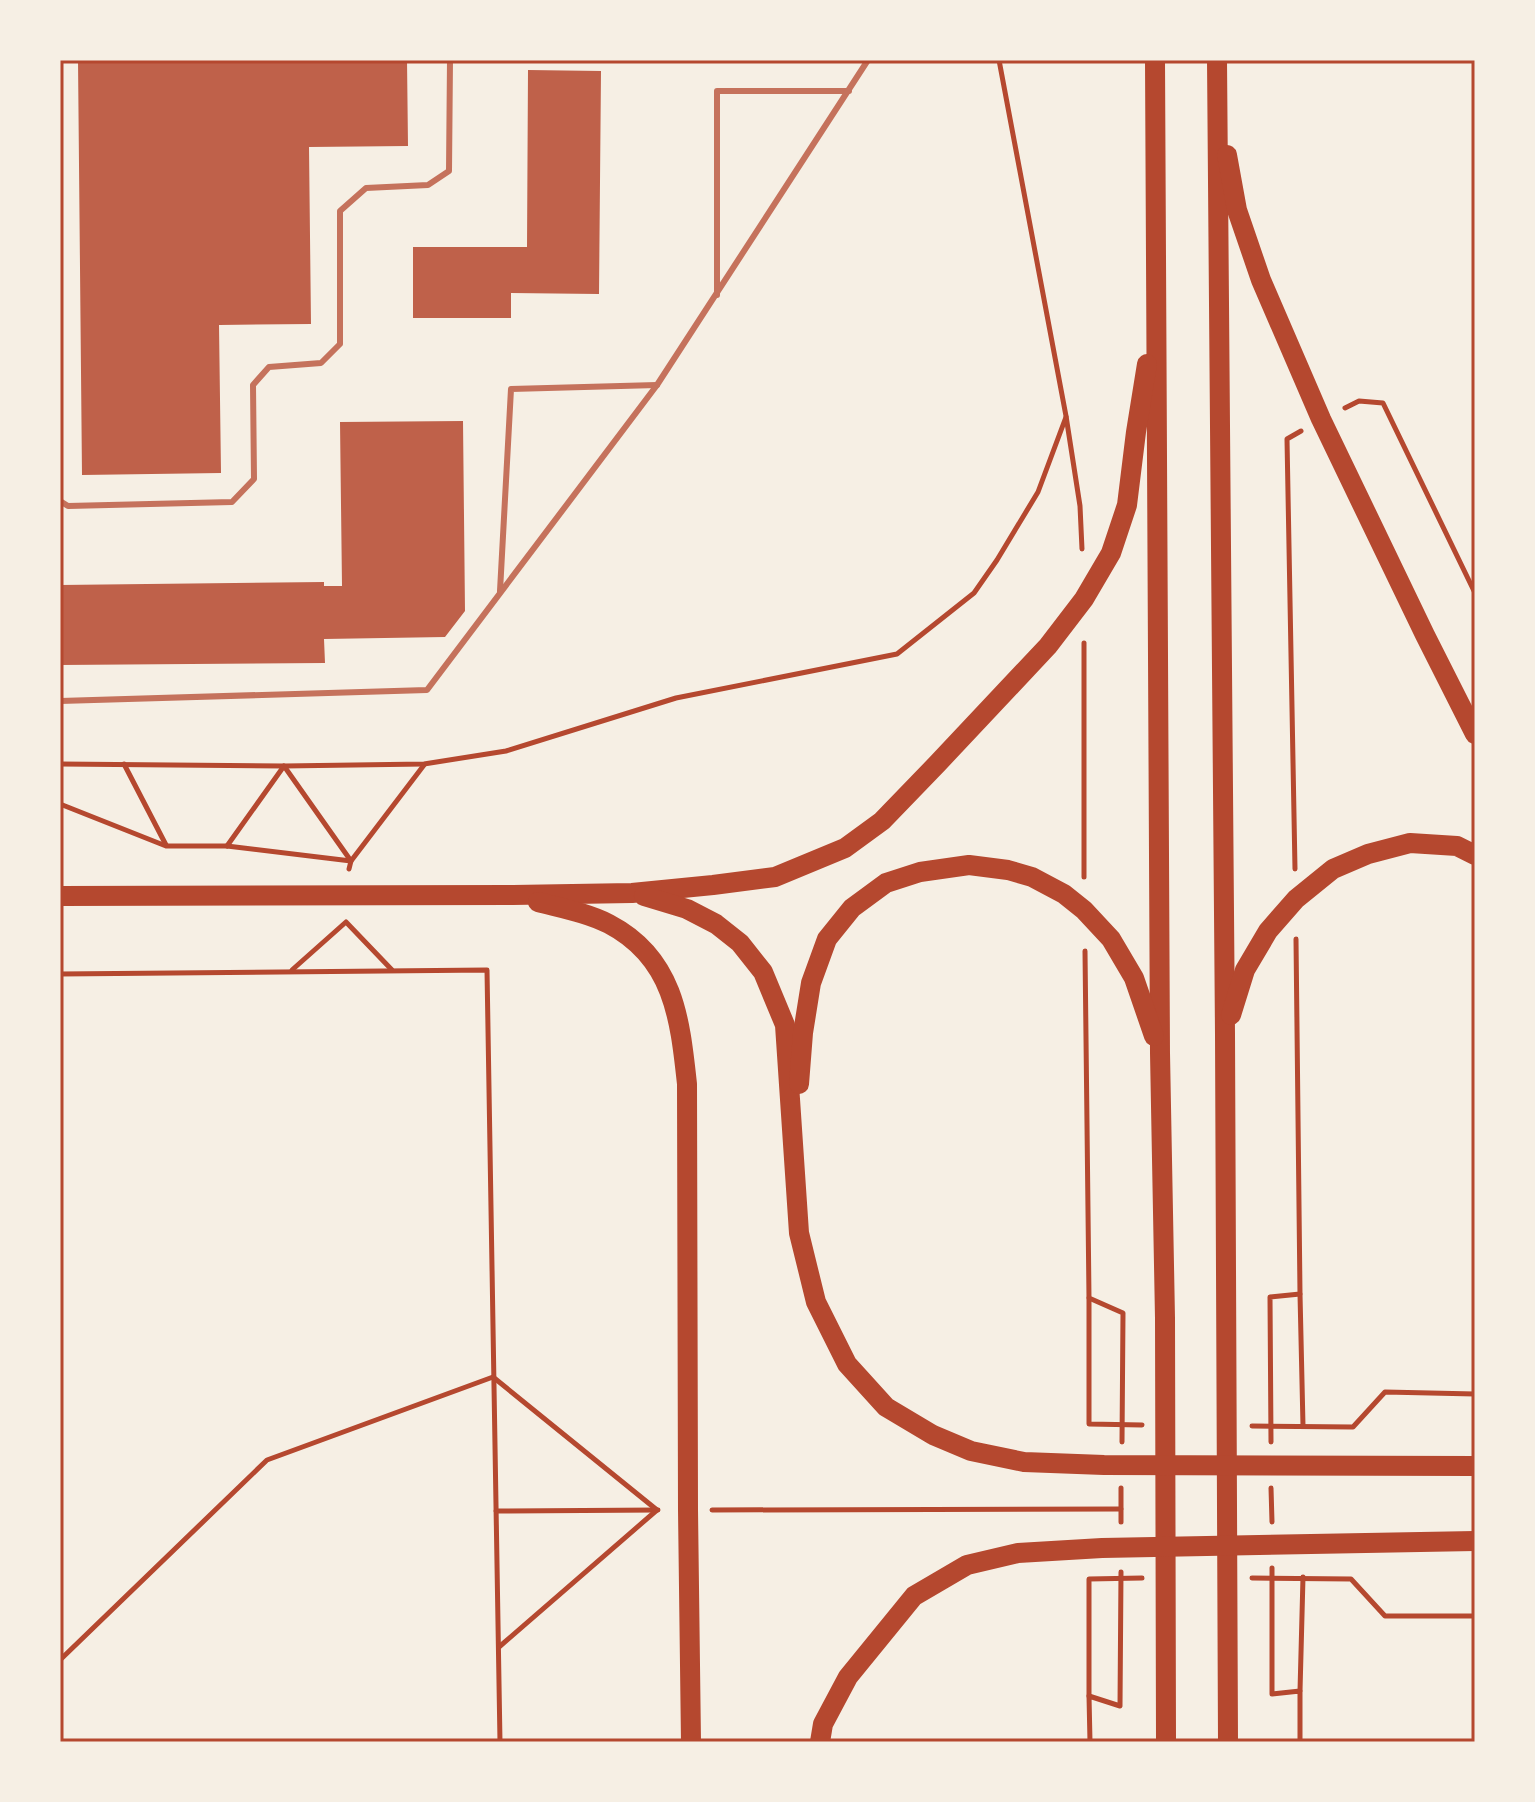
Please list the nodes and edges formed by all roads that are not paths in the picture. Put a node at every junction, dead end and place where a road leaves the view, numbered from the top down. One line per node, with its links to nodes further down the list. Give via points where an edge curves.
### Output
1 (450, 60): 9 (lane, via 449,171 428,185 366,188 340,211 340,344 321,363 269,367 253,385 254,479 232,502 68,506)
2 (868, 60): 5 (lane)
3 (1155, 60): 7 (main road)
4 (1218, 60): 12 (main road, via 1237,210 1261,280 1321,419); 17 (main road)
5 (849, 91): 6 (lane); 6 (lane, via 717,91)
6 (717, 295): 8 (lane)
7 (1157, 301): 14 (main road, via 1127,505 1111,553 1048,646 882,821 845,848 775,877); 18 (main road)
8 (657, 385): 10 (lane); 10 (lane, via 511,389)
9 (60, 501)
10 (500, 594): 11 (lane, via 427,690)
11 (60, 701)
12 (1475, 734)
13 (1475, 855): 17 (main road, via 1457,846 1410,843 1333,869 1268,931 1245,970)
14 (632, 893): 15 (main road); 19 (main road, via 687,909 716,924 763,972 785,1025)
15 (513, 895): 16 (main road); 22 (main road, via 609,924 642,948 667,982 681,1028 687,1084)
16 (60, 896)
17 (1225, 1034): 25 (main road)
18 (1160, 1053): 19 (main road, via 1134,978 1111,939 1064,894 1008,870 969,865 920,872 886,883 852,908 827,939 811,983 803,1033); 24 (main road)
19 (794, 1155): 20 (main road, via 799,1233 816,1302 847,1364 886,1407 933,1435 971,1451 1024,1462)
20 (1475, 1466)
21 (1475, 1541): 23 (main road, via 1102,1548 1018,1553 967,1565 914,1596 848,1677 823,1724)
22 (691, 1742)
23 (820, 1742)
24 (1166, 1742)
25 (1228, 1742)

